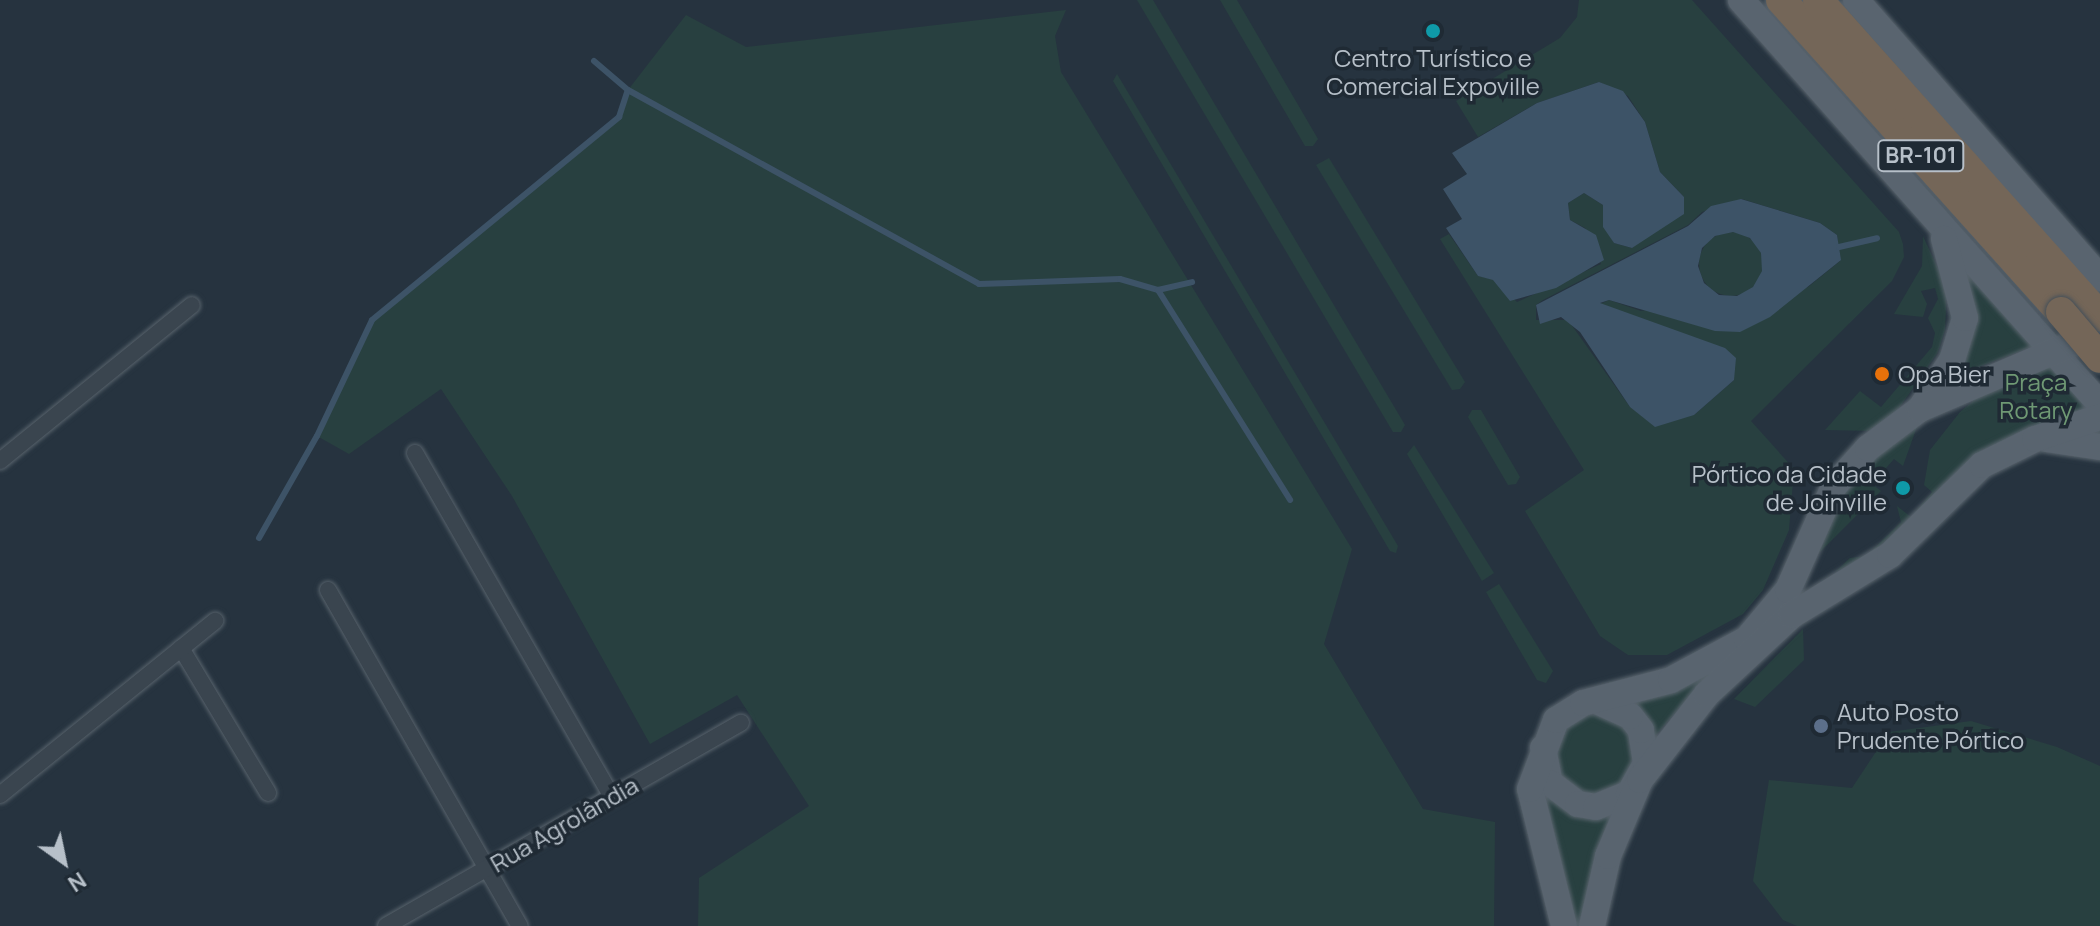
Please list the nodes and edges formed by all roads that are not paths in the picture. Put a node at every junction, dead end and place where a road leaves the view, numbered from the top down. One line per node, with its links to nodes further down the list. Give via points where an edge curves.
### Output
1 (1741, 0): 6 (main road)
2 (1781, 0): 8 (highway, BR-101)
3 (1818, 0): 8 (highway, BR-101)
4 (1856, 0): 5 (main road)
5 (2047, 217): 7 (main road); 8 (main road)
6 (1934, 218): 11 (main road); 14 (main road, via 1954,263 1965,318 1952,360)
7 (2100, 254)
8 (2086, 301): 12 (highway, BR-101, bridge)
9 (192, 305): 18 (street)
10 (2100, 333): 11 (main road); 13 (main road, via 2084,354 2084,381)
11 (2051, 351): 13 (main road); 14 (main road)
12 (2100, 358)
13 (2098, 404): 15 (main road)
14 (1920, 409): 22 (main road, via 1868,448 1834,486 1788,590 1747,639 1671,680)
15 (2035, 439): 16 (main road); 25 (main road, via 1982,465 1890,555 1776,629 1683,720)
16 (2100, 447)
17 (415, 453): 28 (street)
18 (0, 461)
19 (328, 590): 29 (street)
20 (215, 621): 21 (street)
21 (181, 648): 26 (street); 27 (street)
22 (1599, 702): 24 (main road, via 1568,709 1547,733); 25 (main road, via 1630,716 1641,730 1646,755)
23 (741, 723): 28 (street, Rua Agrolândia)
24 (1543, 748): 25 (main road, via 1550,783 1578,804 1613,803); 32 (main road, via 1531,800)
25 (1640, 780): 33 (main road, via 1608,856)
26 (268, 793)
27 (0, 795)
28 (612, 797): 29 (street, Rua Agrolândia)
29 (487, 868): 30 (street, Rua Agrolândia); 31 (street)
30 (386, 926)
31 (520, 926)
32 (1564, 926)
33 (1592, 926)

